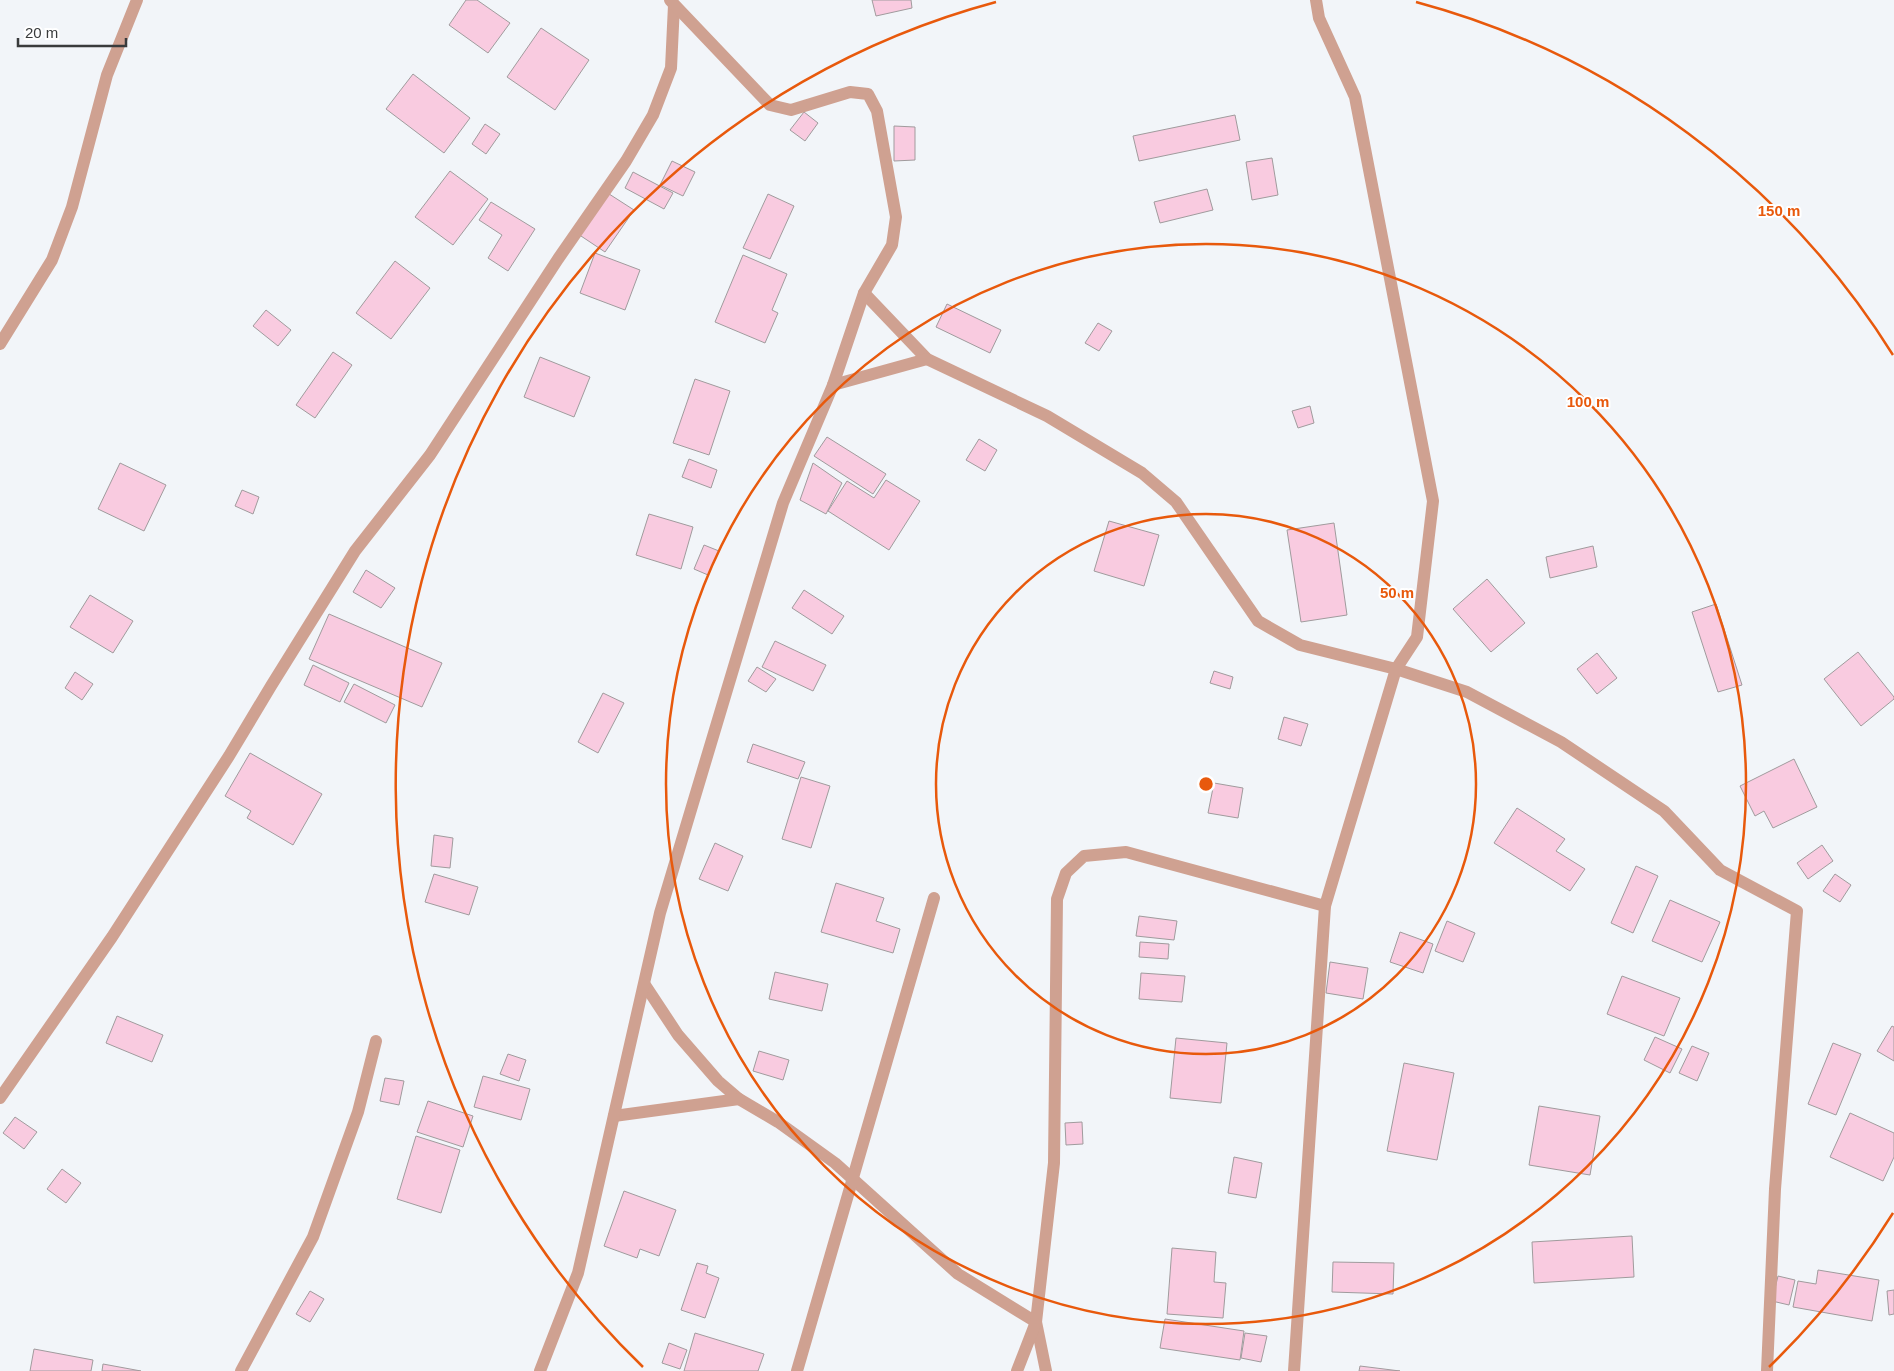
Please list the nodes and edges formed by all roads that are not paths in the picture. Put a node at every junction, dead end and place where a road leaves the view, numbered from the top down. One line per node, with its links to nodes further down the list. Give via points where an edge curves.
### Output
1 (137, 0): 5 (street, via 107,75 72,207 52,260)
2 (1316, 0): 8 (street, via 1318,18 1355,97 1432,501 1417,636)
3 (672, 2): 4 (street, via 770,105 791,110 850,92 868,94 877,111 896,217 892,245); 13 (street, via 671,68 653,115 626,161 430,455 355,551 133,904)
4 (864, 293): 6 (street); 7 (street)
5 (0, 344)
6 (927, 359): 7 (street); 8 (street, via 1047,416 1142,473 1176,502 1258,621 1300,645)
7 (833, 385): 11 (street, via 783,503 660,913)
8 (1396, 669): 10 (street); 24 (street, via 1467,692 1562,742 1664,811 1720,870 1797,911 1775,1188)
9 (934, 898): 16 (street)
10 (1325, 906): 17 (street, via 1126,852 1084,856 1066,873 1057,899 1054,1163); 23 (street)
11 (644, 985): 14 (street, via 678,1035); 15 (street)
12 (376, 1041): 18 (street, via 358,1112 313,1237)
13 (0, 1098)
14 (738, 1099): 15 (street); 16 (street, via 778,1122 835,1163)
15 (614, 1116): 19 (street, via 578,1274)
16 (854, 1181): 17 (street, via 958,1274); 20 (street)
17 (1036, 1322): 21 (street); 22 (street)
18 (241, 1371)
19 (540, 1371)
20 (797, 1371)
21 (1016, 1371)
22 (1046, 1371)
23 (1294, 1371)
24 (1767, 1371)

